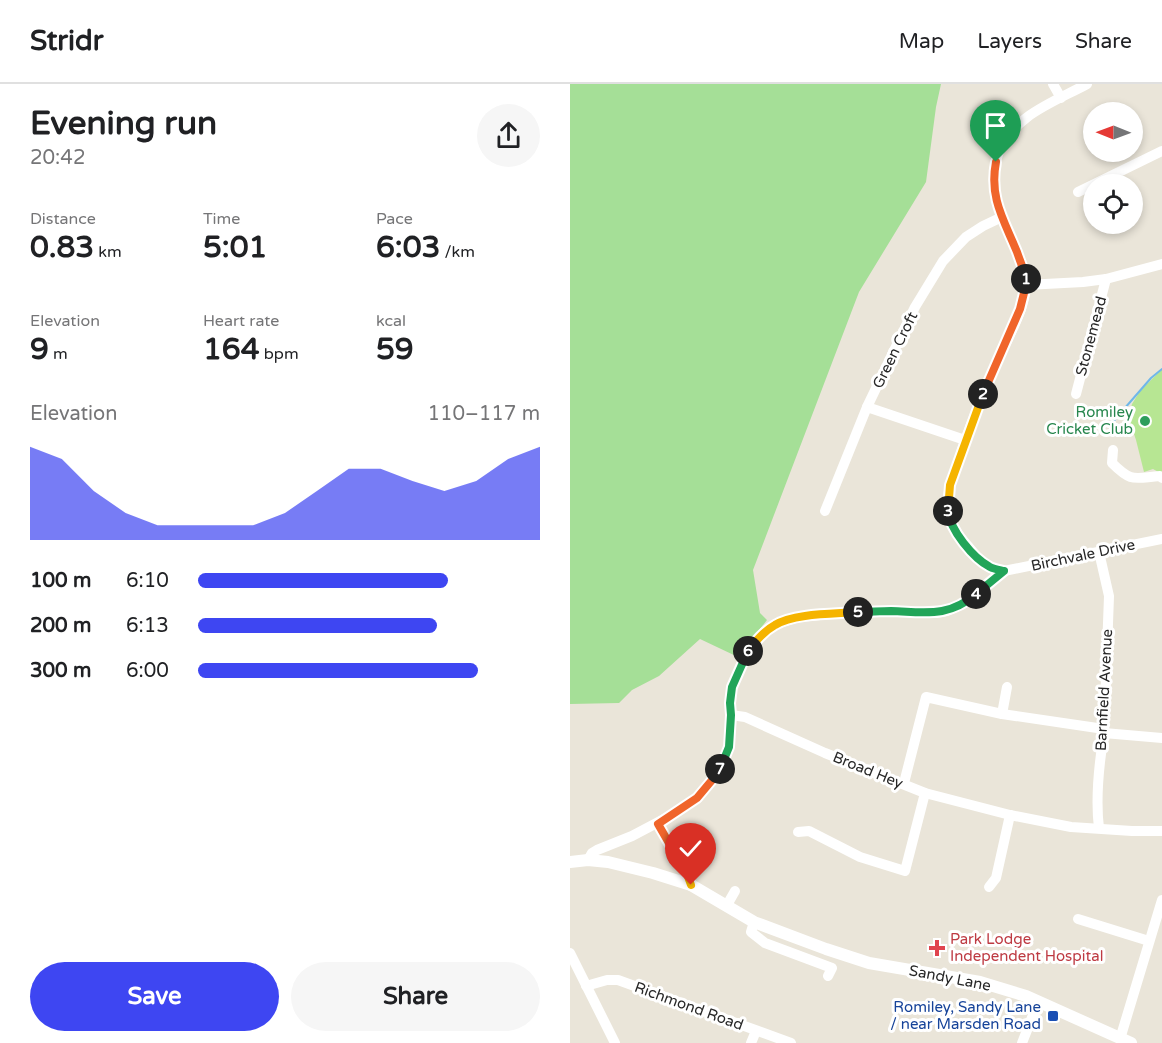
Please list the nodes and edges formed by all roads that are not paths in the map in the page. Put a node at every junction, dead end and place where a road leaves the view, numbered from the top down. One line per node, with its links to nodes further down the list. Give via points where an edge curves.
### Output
1 (1053, 84): 3 (street)
2 (1087, 84): 3 (street)
3 (1061, 98): 6 (street, via 1023,119 1002,146 993,180)
4 (1162, 151): 5 (street)
5 (1078, 192)
6 (1002, 217): 9 (street, via 1023,267); 11 (street, Green Croft, via 966,237 943,261 915,308)
7 (1162, 264): 8 (street)
8 (1106, 279): 9 (street); 10 (street, Stonemead)
9 (1026, 285): 12 (street, via 1020,309)
10 (1076, 394)
11 (867, 407): 12 (street); 15 (street, Green Croft)
12 (965, 440): 18 (street, via 950,485 949,519 972,552 992,568)
13 (1113, 450): 14 (street, via 1112,463 1124,475)
14 (1162, 478)
15 (825, 511)
16 (1162, 539): 17 (street, Birchvale Drive)
17 (1099, 552): 18 (street, Birchvale Drive); 22 (street, Barnfield Avenue, via 1108,596)
18 (1004, 571): 21 (street, Birchvale Drive, via 965,603 947,611 799,617 776,624 764,632 740,667 732,687)
19 (1007, 687): 20 (street)
20 (1002, 714): 22 (street); 24 (street, via 926,697)
21 (731, 715): 24 (street, Broad Hey, via 745,717); 27 (street, via 729,747 718,773 697,798)
22 (1104, 731): 23 (street); 28 (street, Barnfield Avenue)
23 (1162, 738)
24 (904, 783): 25 (street, Broad Hey)
25 (926, 793): 26 (street, Broad Hey); 30 (street, via 910,872 860,857 809,831)
26 (1010, 815): 28 (street, Broad Hey, via 1071,827); 34 (street, via 996,878)
27 (658, 824): 31 (street, via 597,850); 33 (street)
28 (1099, 828): 29 (street, Broad Hey)
29 (1162, 831)
30 (798, 832)
31 (588, 861): 32 (street, Sandy Lane); 33 (street, Sandy Lane)
32 (570, 862)
33 (689, 880): 37 (street, Sandy Lane)
34 (989, 887)
35 (735, 891): 37 (street)
36 (1162, 900): 40 (street)
37 (727, 905): 39 (street, Sandy Lane)
38 (1078, 919): 40 (street)
39 (759, 924): 42 (street, via 751,932 765,943 832,968); 44 (street, Sandy Lane, via 868,963 980,982)
40 (1149, 941): 46 (street)
41 (570, 953): 43 (street)
42 (828, 976)
43 (586, 986): 45 (street, Richmond Road, via 618,980); 47 (street)
44 (1038, 1002): 46 (street, Sandy Lane); 50 (street)
45 (756, 1031): 48 (street); 49 (street, Richmond Road)
46 (1125, 1041)
47 (615, 1043)
48 (751, 1043)
49 (791, 1043)
50 (1022, 1043)

